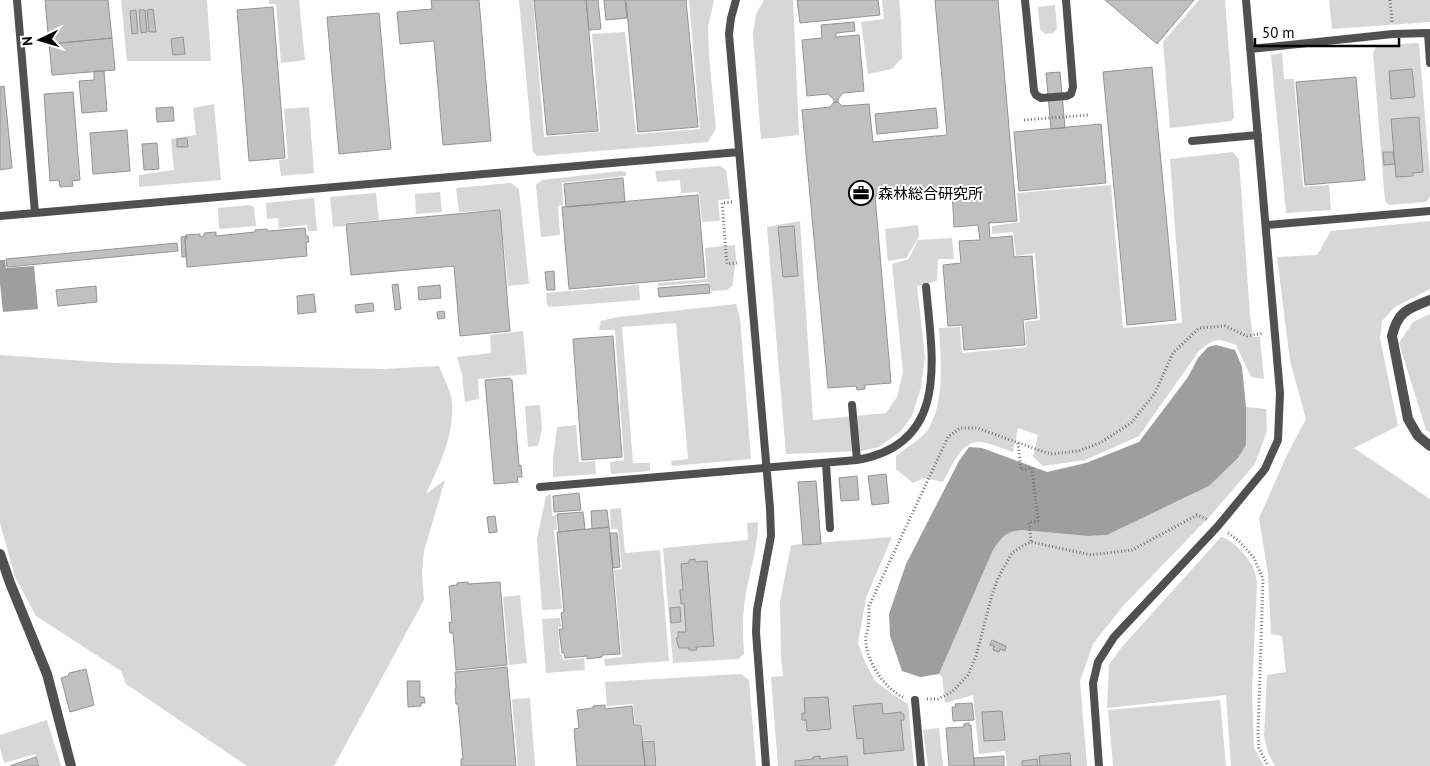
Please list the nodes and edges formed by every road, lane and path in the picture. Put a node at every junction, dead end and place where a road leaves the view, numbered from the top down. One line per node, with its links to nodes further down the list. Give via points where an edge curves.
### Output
1 (17, 0): 17 (lane)
2 (736, 0): 14 (lane, via 729,34)
3 (1025, 0): 4 (lane, via 1034,91 1041,98 1066,96 1071,94 1073,87)
4 (1066, 0)
5 (1246, 0): 8 (lane)
6 (1390, 0): 7 (path)
7 (1393, 34): 8 (lane); 9 (lane, via 1428,33)
8 (1250, 49): 12 (lane)
9 (1430, 62)
10 (1088, 115): 11 (path)
11 (1024, 120)
12 (1258, 135): 13 (lane); 19 (lane)
13 (1192, 141)
14 (739, 152): 17 (lane); 29 (lane)
15 (733, 202): 20 (path, via 722,203 727,264)
16 (1430, 211): 19 (lane)
17 (35, 213): 18 (lane)
18 (0, 216)
19 (1266, 225): 23 (lane)
20 (738, 263)
21 (926, 287): 27 (lane, via 932,374 925,410 905,439 889,451)
22 (1430, 300): 26 (street, via 1402,314 1395,323 1392,336 1408,420 1418,436)
23 (1274, 331): 25 (path, via 1247,336 1225,326 1199,328 1173,353 1155,393 1131,423 1100,443 1078,452 1050,454); 31 (lane, via 1280,393 1278,440 1265,469)
24 (852, 405): 27 (lane)
25 (1018, 443): 33 (path, via 1021,470 1032,468 1038,521 1029,522); 35 (path, via 977,428 960,428 948,437 869,606 866,640 880,677 894,693)
26 (1430, 446)
27 (857, 460): 28 (lane)
28 (826, 463): 29 (lane); 32 (lane)
29 (767, 468): 30 (lane, via 661,473); 37 (lane, via 771,536 756,632)
30 (540, 486)
31 (1218, 526): 33 (path, via 1197,515 1132,550 1091,555); 39 (lane, via 1114,637 1098,662 1093,683); 40 (path, via 1239,541 1254,558 1263,579 1258,734 1259,748)
32 (830, 528)
33 (1031, 542): 35 (path, via 1012,553 998,578 968,675 952,692 938,699)
34 (0, 554): 36 (street, via 47,674)
35 (915, 700): 38 (lane)
36 (71, 766)
37 (766, 766)
38 (921, 766)
39 (1099, 766)
40 (1268, 766)

